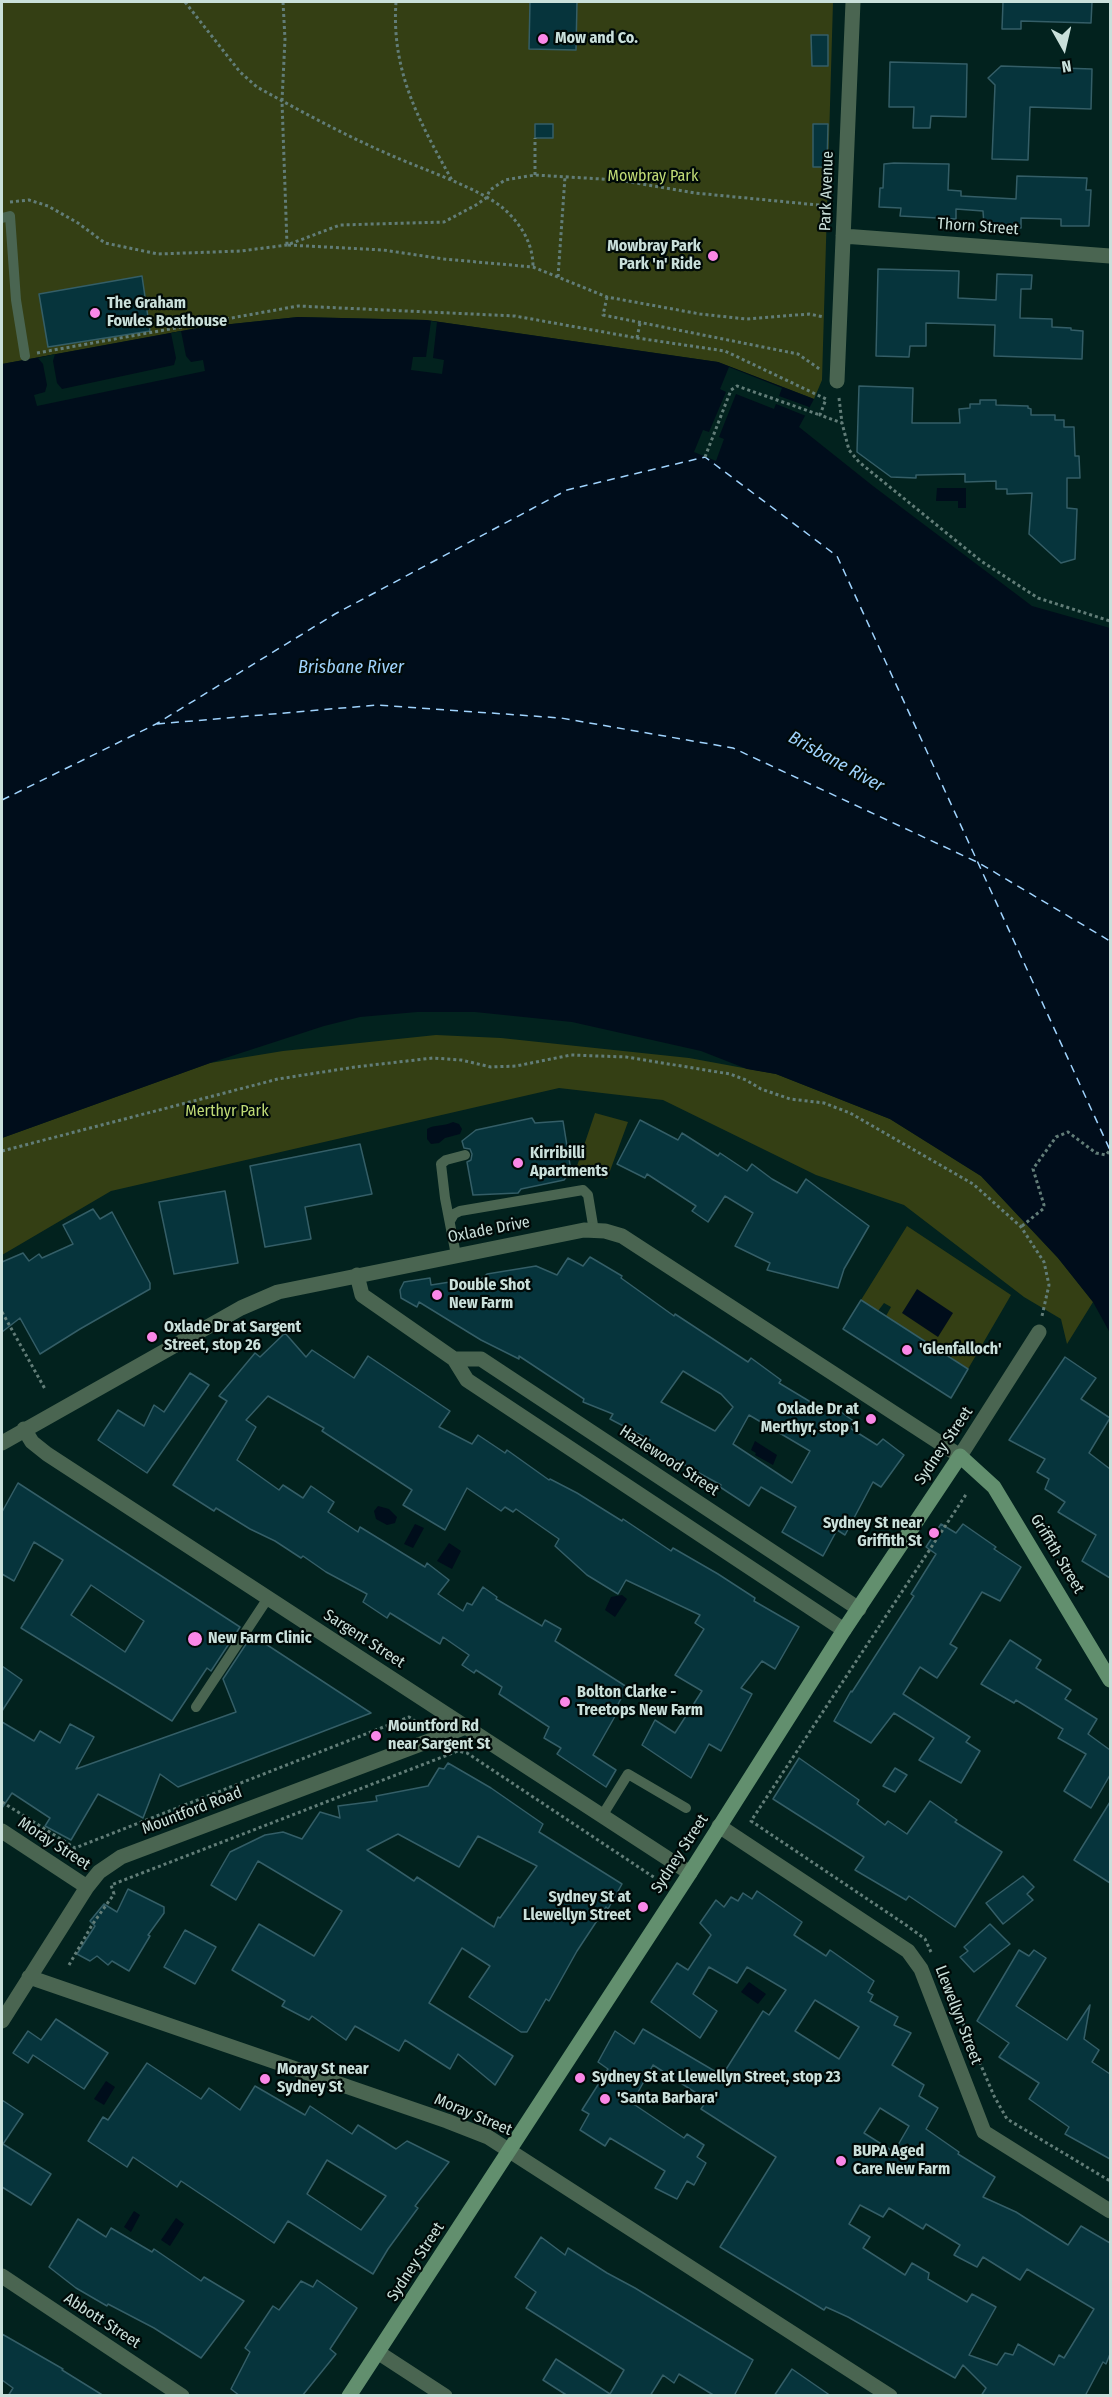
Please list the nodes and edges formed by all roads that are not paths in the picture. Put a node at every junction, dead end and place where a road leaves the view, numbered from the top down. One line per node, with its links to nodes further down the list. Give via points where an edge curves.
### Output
1 (854, 2): 3 (street, Park Avenue)
2 (2, 218): 6 (lane, via 10,216)
3 (843, 236): 4 (street, Thorn Street); 7 (street, Park Avenue)
4 (1110, 257): 5 (street)
5 (1110, 267)
6 (25, 356)
7 (837, 381)
8 (465, 1155): 9 (lane, via 441,1164)
9 (450, 1221): 10 (lane, via 460,1211 583,1190 588,1195); 11 (lane)
10 (594, 1231): 11 (street, Oxlade Drive); 17 (street, Oxlade Drive, via 622,1236)
11 (456, 1255): 12 (street, Oxlade Drive)
12 (357, 1275): 14 (street, via 363,1296); 15 (street, Oxlade Drive, via 278,1292 241,1308)
13 (1039, 1332): 17 (street, Sydney Street)
14 (454, 1359): 19 (street, Hazlewood Street, via 481,1359); 20 (street, via 467,1380)
15 (24, 1429): 16 (street, Oxlade Drive); 18 (street, Sargent Street, via 47,1454)
16 (2, 1443)
17 (960, 1456): 19 (street, Sydney Street); 21 (street, Griffith Street, via 994,1487)
18 (268, 1598): 22 (lane); 23 (street, Sargent Street)
19 (859, 1609): 20 (street, Sydney Street)
20 (844, 1630): 26 (street, Sydney Street)
21 (1110, 1680)
22 (196, 1707)
23 (466, 1727): 25 (street, Sargent Street); 29 (street, Mountford Road, via 121,1857 99,1872)
24 (686, 1808): 25 (lane, via 628,1774)
25 (602, 1816): 28 (street, Sargent Street)
26 (719, 1826): 28 (street, Sydney Street); 33 (street, Llewellyn Street, via 908,1951 921,1968 984,2132)
27 (2, 1831): 29 (street, Moray Street)
28 (690, 1873): 32 (street, Sydney Street)
29 (87, 1887): 30 (street, Mountford Road)
30 (29, 1977): 31 (street, Mountford Road); 32 (street, Moray Street, via 447,2121)
31 (2, 2020)
32 (509, 2150): 35 (street, Sydney Street); 39 (street, Moray Street)
33 (1110, 2211)
34 (2, 2276): 36 (street, Abbott Street)
35 (379, 2353): 37 (street, Sydney Street); 38 (street)
36 (182, 2396)
37 (349, 2396)
38 (445, 2396)
39 (890, 2396)

